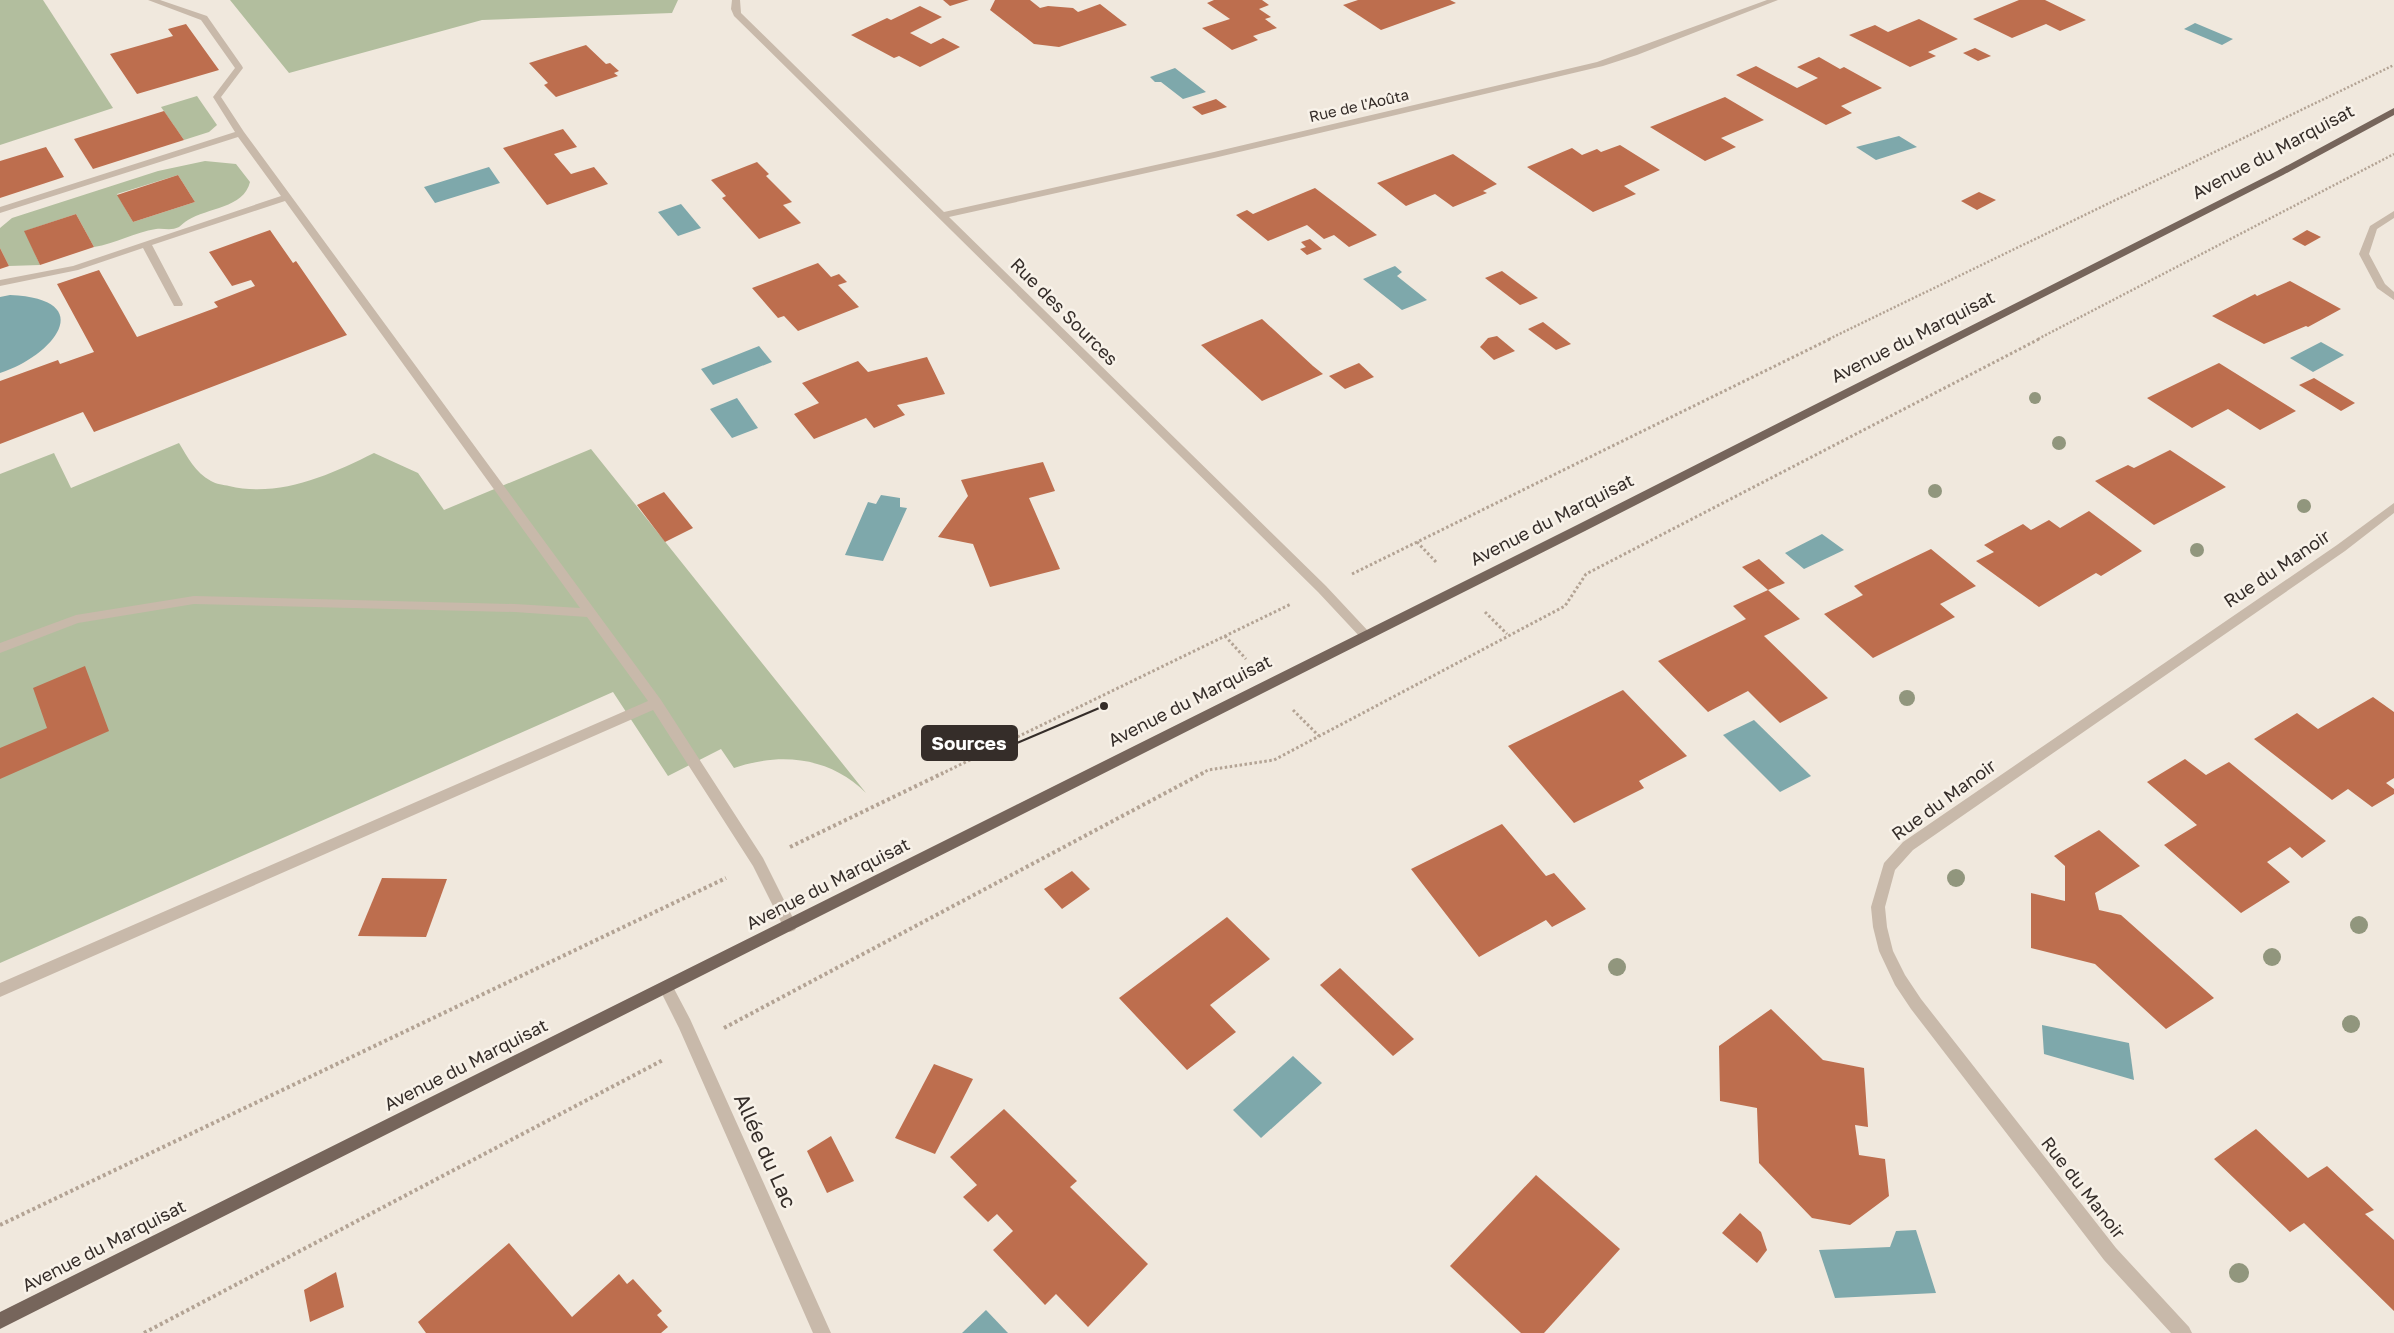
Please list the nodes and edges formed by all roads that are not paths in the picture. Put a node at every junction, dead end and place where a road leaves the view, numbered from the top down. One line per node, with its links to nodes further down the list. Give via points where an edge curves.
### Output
1 (152, 0): 5 (street, via 204,18 239,68 217,97)
2 (736, 0): 9 (street, Rue des Sources, via 737,14)
3 (1774, 0): 9 (street, Rue de l'Aoûta, via 1600,64)
4 (2394, 111): 16 (main road, Avenue du Marquisat, via 2280,173)
5 (240, 133): 6 (street); 7 (street)
6 (286, 197): 10 (street); 15 (street)
7 (0, 210)
8 (2394, 214): 12 (street, via 2373,228 2364,254 2381,286)
9 (943, 215): 16 (street, Rue des Sources)
10 (146, 244): 11 (street, via 75,268); 13 (street)
11 (0, 283)
12 (2394, 297)
13 (178, 304)
14 (2394, 507): 24 (street, Rue du Manoir, via 2341,548 1908,846 1890,866 1882,887 1878,907 1886,952 1916,1004 2110,1254)
15 (590, 613): 17 (street, via 515,608 194,600 76,619); 18 (street)
16 (1365, 635): 19 (main road, Avenue du Marquisat)
17 (0, 648)
18 (656, 703): 19 (street, via 758,862); 21 (street)
19 (790, 926): 20 (main road, Avenue du Marquisat)
20 (666, 988): 22 (main road, Avenue du Marquisat); 23 (street, Allée du Lac)
21 (0, 990)
22 (0, 1321)
23 (822, 1333)
24 (2183, 1333)

